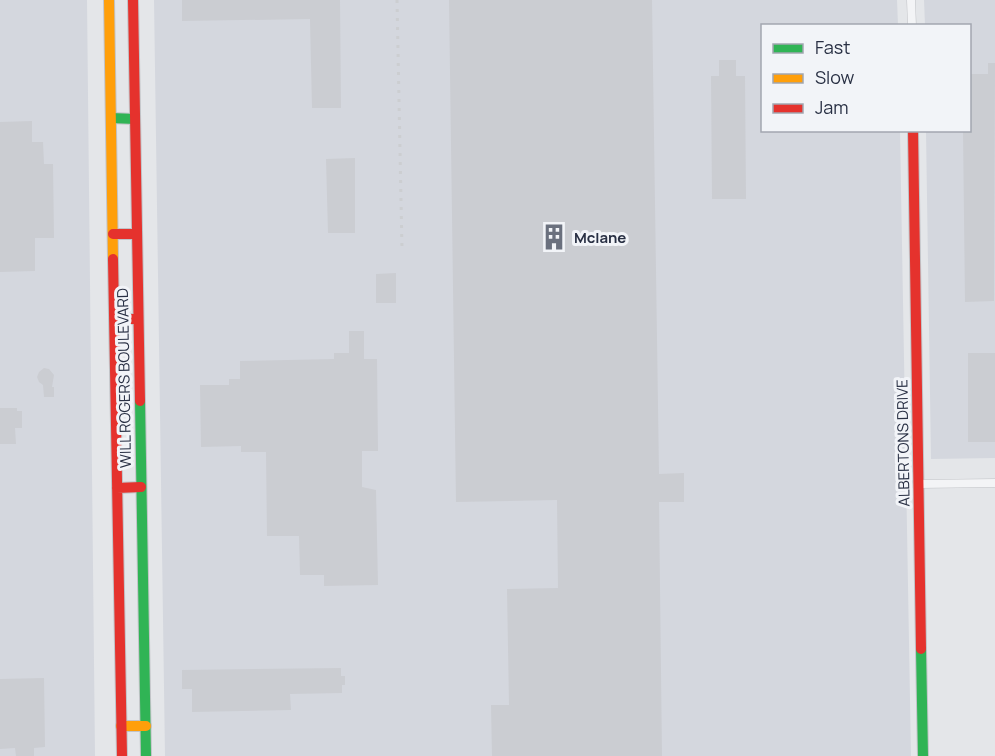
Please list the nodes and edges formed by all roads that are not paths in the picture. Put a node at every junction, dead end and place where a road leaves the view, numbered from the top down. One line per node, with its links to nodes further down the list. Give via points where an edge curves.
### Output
1 (109, 0): 5 (main road, WILL ROGERS BOULEVARD)
2 (133, 0): 6 (main road, WILL ROGERS BOULEVARD)
3 (911, 0): 4 (street)
4 (912, 24)
5 (111, 118): 6 (main road); 8 (main road, WILL ROGERS BOULEVARD)
6 (135, 119): 9 (main road, WILL ROGERS BOULEVARD)
7 (913, 132): 13 (main road, ALBERTONS DRIVE)
8 (113, 234): 9 (main road); 10 (main road, WILL ROGERS BOULEVARD)
9 (137, 234): 11 (main road, WILL ROGERS BOULEVARD)
10 (114, 319): 11 (main road); 15 (main road, WILL ROGERS BOULEVARD)
11 (138, 319): 14 (main road, WILL ROGERS BOULEVARD)
12 (995, 483): 13 (street)
13 (919, 484): 20 (main road, ALBERTONS DRIVE)
14 (141, 487): 15 (main road); 17 (main road, WILL ROGERS BOULEVARD)
15 (117, 488): 16 (main road, WILL ROGERS BOULEVARD)
16 (121, 726): 17 (main road); 18 (main road, WILL ROGERS BOULEVARD)
17 (146, 726): 19 (main road, WILL ROGERS BOULEVARD)
18 (122, 756)
19 (146, 756)
20 (923, 756)

